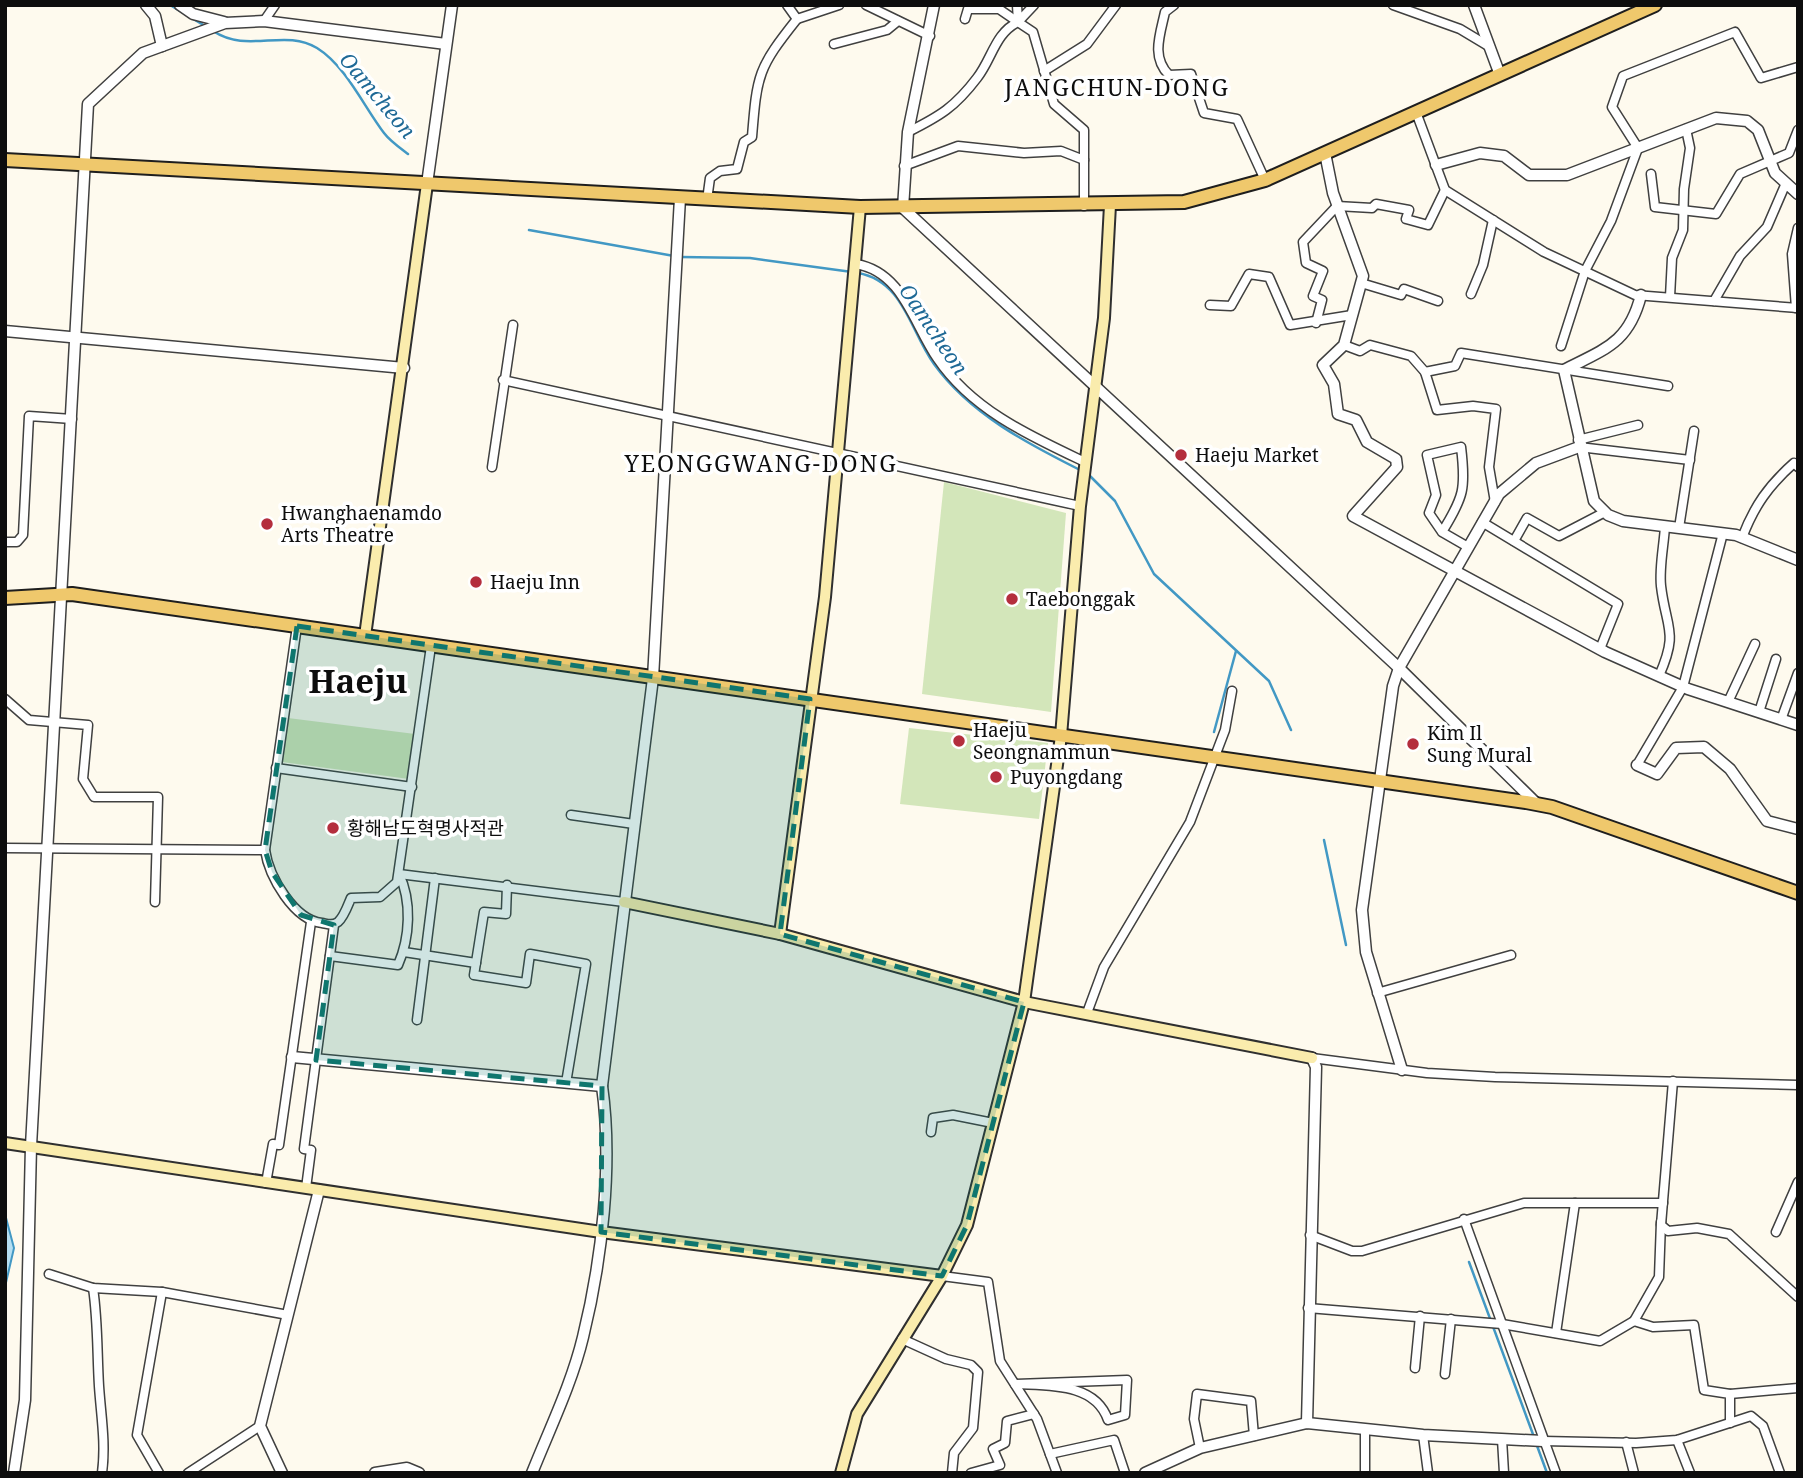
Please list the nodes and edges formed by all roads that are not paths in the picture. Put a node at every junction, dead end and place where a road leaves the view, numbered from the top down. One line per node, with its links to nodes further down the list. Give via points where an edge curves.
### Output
1 (146, 5): 25 (street, via 155,16)
2 (180, 5): 21 (street)
3 (275, 5): 18 (street)
4 (452, 5): 23 (street)
5 (788, 5): 16 (street)
6 (839, 5): 16 (street)
7 (866, 5): 19 (street)
8 (934, 5): 22 (street)
9 (1017, 5): 20 (street)
10 (1034, 5): 20 (street)
11 (1116, 5): 28 (street, via 1087,44)
12 (1174, 5): 43 (street, via 1165,12 1157,48 1160,66 1169,75 1191,74 1204,113 1237,119)
13 (1392, 5): 26 (street, via 1460,29)
14 (1475, 5): 26 (street)
15 (1655, 5): 29 (main road)
16 (797, 19): 49 (street, via 766,58 757,81 752,136 741,149 740,164 737,169 713,174)
17 (965, 19): 20 (street, via 968,9 999,9)
18 (264, 21): 21 (street); 23 (street)
19 (898, 21): 22 (street); 24 (street, via 887,30)
20 (1018, 22): 28 (street, via 1033,32); 33 (street, via 1004,28 978,76 948,112)
21 (221, 24): 25 (street)
22 (929, 36): 33 (street)
23 (446, 44): 45 (street)
24 (834, 44)
25 (162, 46): 39 (street, via 143,53 88,104)
26 (1490, 47): 29 (street)
27 (1798, 67): 34 (street, via 1761,78 1735,32 1623,76 1612,107)
28 (1044, 71): 37 (street, via 1054,104 1084,130)
29 (1500, 75): 30 (main road)
30 (1416, 112): 35 (main road); 40 (street)
31 (1686, 129): 34 (street); 38 (street, via 1716,118 1747,121 1758,130); 55 (street, via 1690,148)
32 (1798, 130): 38 (street, via 1789,153)
33 (908, 132): 41 (street)
34 (1638, 148): 40 (street, via 1567,175 1546,177 1529,174 1504,156 1480,153); 59 (street, via 1611,221)
35 (1325, 153): 43 (main road); 52 (street)
36 (5, 160): 39 (main road)
37 (1084, 160): 41 (street, via 1061,151 1024,153 958,146); 51 (street)
38 (1770, 161): 44 (street); 55 (street, via 1740,174 1716,214)
39 (86, 164): 45 (main road); 72 (street)
40 (1436, 165): 46 (street)
41 (904, 166): 54 (street)
42 (1651, 174): 55 (street, via 1655,207)
43 (1265, 180): 50 (main road, via 1184,202)
44 (1786, 183): 47 (street); 65 (street, via 1767,227 1740,256)
45 (427, 184): 48 (main road); 75 (main road)
46 (1445, 190): 52 (street, via 1428,225 1406,219 1409,210 1376,204 1372,208); 56 (street)
47 (1798, 194)
48 (680, 198): 49 (main road); 81 (street)
49 (707, 200): 53 (main road)
50 (1110, 205): 51 (main road); 79 (main road, via 1105,307)
51 (1084, 206): 54 (main road)
52 (1338, 206): 60 (street, via 1363,276); 69 (street, via 1303,242 1306,263 1323,271 1313,296 1322,300)
53 (860, 207): 54 (main road); 58 (main road)
54 (903, 208): 79 (street)
55 (1684, 212): 63 (street, via 1684,230 1672,258)
56 (1493, 220): 59 (street); 61 (street)
57 (1798, 228): 67 (street, via 1791,254)
58 (856, 264): 86 (main road); 88 (street, via 883,275 909,304 937,358 968,394 1016,429)
59 (1585, 271): 62 (street); 74 (street)
60 (1361, 283): 64 (street, via 1401,295 1404,289); 68 (street)
61 (1471, 294)
62 (1641, 295): 63 (street); 76 (street, via 1634,321 1609,348)
63 (1670, 298): 65 (street)
64 (1438, 301)
65 (1714, 301): 67 (street)
66 (1210, 305): 69 (street, via 1231,306 1249,275 1269,277 1290,325)
67 (1797, 308)
68 (1352, 315): 69 (street); 73 (street)
69 (1316, 323)
70 (513, 324): 78 (street)
71 (5, 331): 72 (street)
72 (76, 338): 75 (street); 82 (street)
73 (1344, 345): 77 (street, via 1360,351 1370,345 1411,356); 104 (street, via 1323,365 1334,384 1338,414 1356,420 1367,442 1396,458 1397,467 1353,516)
74 (1561, 346)
75 (404, 368): 108 (main road)
76 (1564, 370): 77 (street, via 1461,353 1455,366); 80 (street); 85 (street)
77 (1425, 372): 91 (street, via 1437,410 1496,409 1489,467)
78 (503, 380): 81 (street); 89 (street)
79 (1094, 385): 88 (main road); 113 (street)
80 (1668, 386)
81 (667, 414): 86 (street); 116 (street)
82 (72, 419): 101 (street, via 29,416 23,535); 105 (street)
83 (1638, 425): 85 (street)
84 (1694, 430): 87 (street)
85 (1579, 443): 87 (street); 91 (street, via 1536,463); 93 (street, via 1594,502)
86 (839, 454): 92 (street); 120 (main road)
87 (1689, 460): 96 (street)
88 (1085, 462): 92 (main road)
89 (492, 467)
90 (1798, 467): 99 (street, via 1794,463 1773,482 1751,513)
91 (1495, 502): 94 (street)
92 (1080, 506): 126 (main road)
93 (1605, 512): 95 (street, via 1623,521); 100 (street, via 1559,536 1527,519)
94 (1482, 522): 100 (street); 102 (street)
95 (1665, 526): 96 (street); 115 (street, via 1661,586 1670,621 1670,651)
96 (1679, 528): 98 (street)
97 (1442, 532): 97 (street, via 1466,484 1461,447 1427,455 1436,495 1429,513); 102 (street)
98 (1723, 533): 99 (street); 117 (street)
99 (1742, 538): 103 (street)
100 (1514, 541): 111 (street, via 1618,604)
101 (5, 542)
102 (1468, 547): 104 (street)
103 (1798, 560)
104 (1454, 570): 111 (street); 113 (street)
105 (62, 593): 106 (main road); 107 (main road); 124 (street)
106 (5, 598)
107 (297, 626): 108 (main road); 129 (street)
108 (365, 636): 110 (main road)
109 (1755, 644): 121 (street)
110 (431, 646): 116 (main road); 131 (street)
111 (1600, 649): 115 (street)
112 (1776, 659): 122 (street)
113 (1399, 668): 130 (street); 132 (street)
114 (1798, 673): 123 (street)
115 (1659, 676): 117 (street)
116 (653, 678): 120 (main road); 134 (street)
117 (1683, 687): 121 (street); 128 (street)
118 (1232, 691): 127 (street, via 1225,730)
119 (5, 699): 124 (street, via 29,720)
120 (810, 699): 126 (main road); 148 (main road)
121 (1728, 702): 122 (street)
122 (1759, 712): 123 (street)
123 (1781, 720): 125 (street)
124 (55, 722): 137 (street); 138 (street, via 88,725 83,779 94,797 158,797)
125 (1798, 725)
126 (1061, 736): 127 (main road); 155 (main road)
127 (1213, 758): 130 (main road); 156 (street, via 1181,840 1104,967)
128 (1637, 765): 135 (street, via 1657,774 1676,748 1704,747 1730,769 1767,821)
129 (276, 768): 131 (street); 139 (street)
130 (1378, 783): 132 (main road); 154 (street, via 1362,910 1366,952)
131 (412, 787): 140 (street)
132 (1537, 804): 143 (main road)
133 (571, 815): 134 (street)
134 (634, 824): 145 (street)
135 (1798, 829)
136 (5, 848): 137 (street)
137 (48, 849): 138 (street); 169 (street)
138 (155, 850): 139 (street); 144 (street)
139 (265, 850): 146 (street, via 272,872 301,915)
140 (399, 874): 141 (street); 147 (street, via 394,888 380,897 351,898); 149 (street, via 409,897)
141 (436, 878): 142 (street); 150 (street)
142 (507, 885): 145 (street); 153 (street, via 506,914 484,912)
143 (1798, 893)
144 (155, 902)
145 (624, 902): 148 (main road); 165 (street)
146 (311, 922): 147 (street); 158 (street)
147 (334, 925): 151 (street)
148 (780, 934): 155 (main road)
149 (404, 952): 150 (street); 151 (street, via 398,965)
150 (424, 955): 153 (street); 157 (street)
151 (330, 956): 160 (street)
152 (1511, 956): 154 (street)
153 (475, 964): 163 (street, via 474,975 526,983 530,954 586,964)
154 (1377, 993): 161 (street)
155 (1024, 1002): 156 (main road); 166 (main road)
156 (1087, 1013): 159 (main road)
157 (417, 1020)
158 (292, 1057): 160 (street); 171 (street, via 279,1145 273,1144)
159 (1312, 1058): 161 (street); 180 (street, via 1316,1067)
160 (316, 1060): 163 (street); 172 (street, via 304,1149 311,1150)
161 (1402, 1070): 162 (street, via 1508,1078)
162 (1673, 1081): 164 (street); 175 (street)
163 (566, 1083): 165 (street)
164 (1798, 1084)
165 (602, 1086): 178 (street, via 606,1127)
166 (993, 1124): 167 (street, via 953,1115 933,1118); 182 (main road, via 967,1225)
167 (931, 1132)
168 (5, 1143): 169 (main road)
169 (31, 1146): 171 (main road); 212 (street, via 25,1400)
170 (1798, 1182): 179 (street)
171 (266, 1183): 172 (main road)
172 (306, 1188): 173 (main road)
173 (319, 1190): 178 (main road); 187 (street)
174 (1575, 1203): 175 (street); 176 (street, via 1524,1203); 192 (street)
175 (1663, 1203): 177 (street)
176 (1464, 1219): 180 (street, via 1362,1251); 191 (street)
177 (1661, 1225): 185 (street, via 1668,1231 1697,1228 1729,1234); 190 (street, via 1658,1277)
178 (601, 1232): 182 (main road); 219 (street, via 583,1336)
179 (1776, 1232)
180 (1310, 1235): 186 (street)
181 (49, 1274): 183 (street)
182 (942, 1276): 193 (main road); 196 (street, via 988,1282 1000,1362)
183 (93, 1288): 184 (street); 213 (street, via 106,1446)
184 (162, 1292): 187 (street); 214 (street, via 137,1435)
185 (1798, 1297)
186 (1308, 1308): 188 (street); 200 (street)
187 (288, 1315): 202 (street)
188 (1420, 1317): 189 (street); 194 (street)
189 (1451, 1319): 191 (street); 195 (street)
190 (1634, 1321): 192 (street, via 1600,1341); 198 (street, via 1653,1327 1694,1325 1704,1390)
191 (1502, 1324): 192 (street); 207 (street)
192 (1556, 1333)
193 (902, 1339): 220 (main road, via 857,1414); 221 (street, via 971,1365 978,1372 973,1428 954,1453)
194 (1415, 1368)
195 (1445, 1374)
196 (1014, 1384): 196 (street, via 1071,1388 1094,1399 1108,1420 1125,1415 1127,1380); 199 (street)
197 (1798, 1388): 198 (street)
198 (1730, 1394): 201 (street)
199 (1034, 1414): 211 (street); 222 (street, via 1007,1422 1005,1443 993,1449 1000,1465)
200 (1307, 1423): 203 (street); 205 (street)
201 (1730, 1423): 208 (street); 232 (street, via 1751,1416 1763,1426)
202 (260, 1426): 215 (street); 216 (street)
203 (1365, 1429): 204 (street); 226 (street)
204 (1423, 1434): 206 (street); 227 (street)
205 (1254, 1436): 210 (street); 210 (street, via 1251,1401 1197,1394 1194,1419)
206 (1502, 1439): 207 (street); 228 (street)
207 (1538, 1440): 209 (street); 229 (street)
208 (1677, 1440): 209 (street); 231 (street)
209 (1626, 1442): 230 (street)
210 (1200, 1448): 225 (street)
211 (1050, 1454): 223 (street); 224 (street, via 1114,1440)
212 (15, 1473)
213 (102, 1473)
214 (159, 1473)
215 (188, 1473)
216 (282, 1473)
217 (374, 1473): 218 (street, via 407,1468)
218 (419, 1473)
219 (533, 1473)
220 (841, 1473)
221 (953, 1473)
222 (971, 1473)
223 (1057, 1473)
224 (1125, 1473)
225 (1145, 1473)
226 (1365, 1473)
227 (1428, 1473)
228 (1504, 1473)
229 (1556, 1473)
230 (1634, 1473)
231 (1690, 1473)
232 (1780, 1473)

